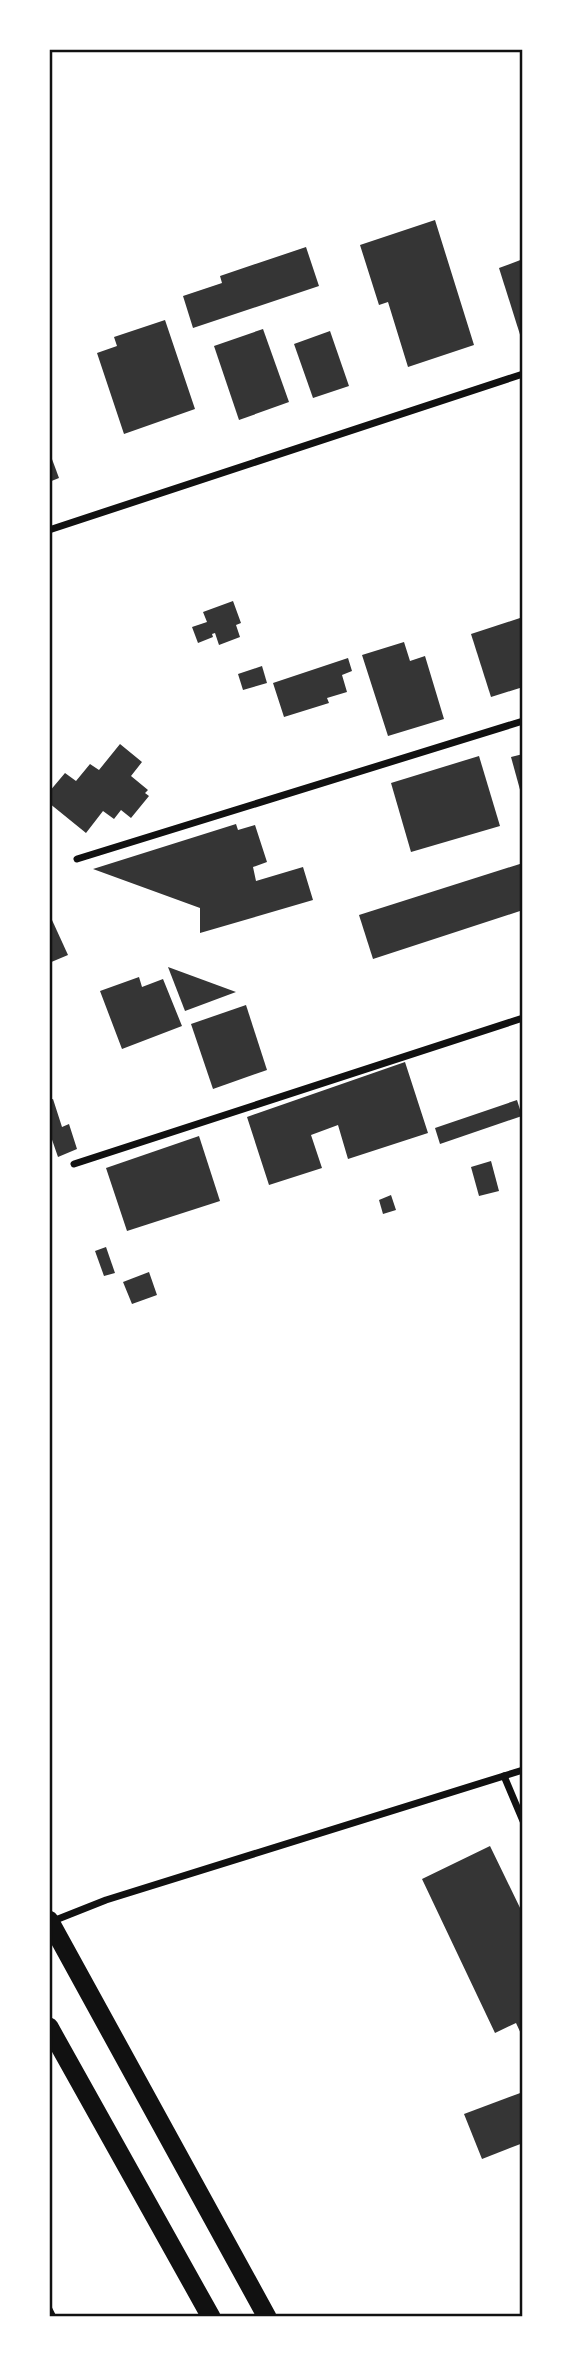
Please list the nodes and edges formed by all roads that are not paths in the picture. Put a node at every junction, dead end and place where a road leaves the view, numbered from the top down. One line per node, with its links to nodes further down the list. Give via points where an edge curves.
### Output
1 (523, 374): 2 (street)
2 (49, 530)
3 (523, 721): 4 (street)
4 (77, 859)
5 (523, 1018): 6 (street)
6 (74, 1164)
7 (523, 1770): 8 (street)
8 (505, 1776): 9 (street); 10 (street)
9 (523, 1821)
10 (49, 1921): 13 (highway)
11 (49, 2027): 15 (highway)
12 (49, 2307): 14 (lane)
13 (268, 2313)
14 (54, 2317)
15 (211, 2317)

